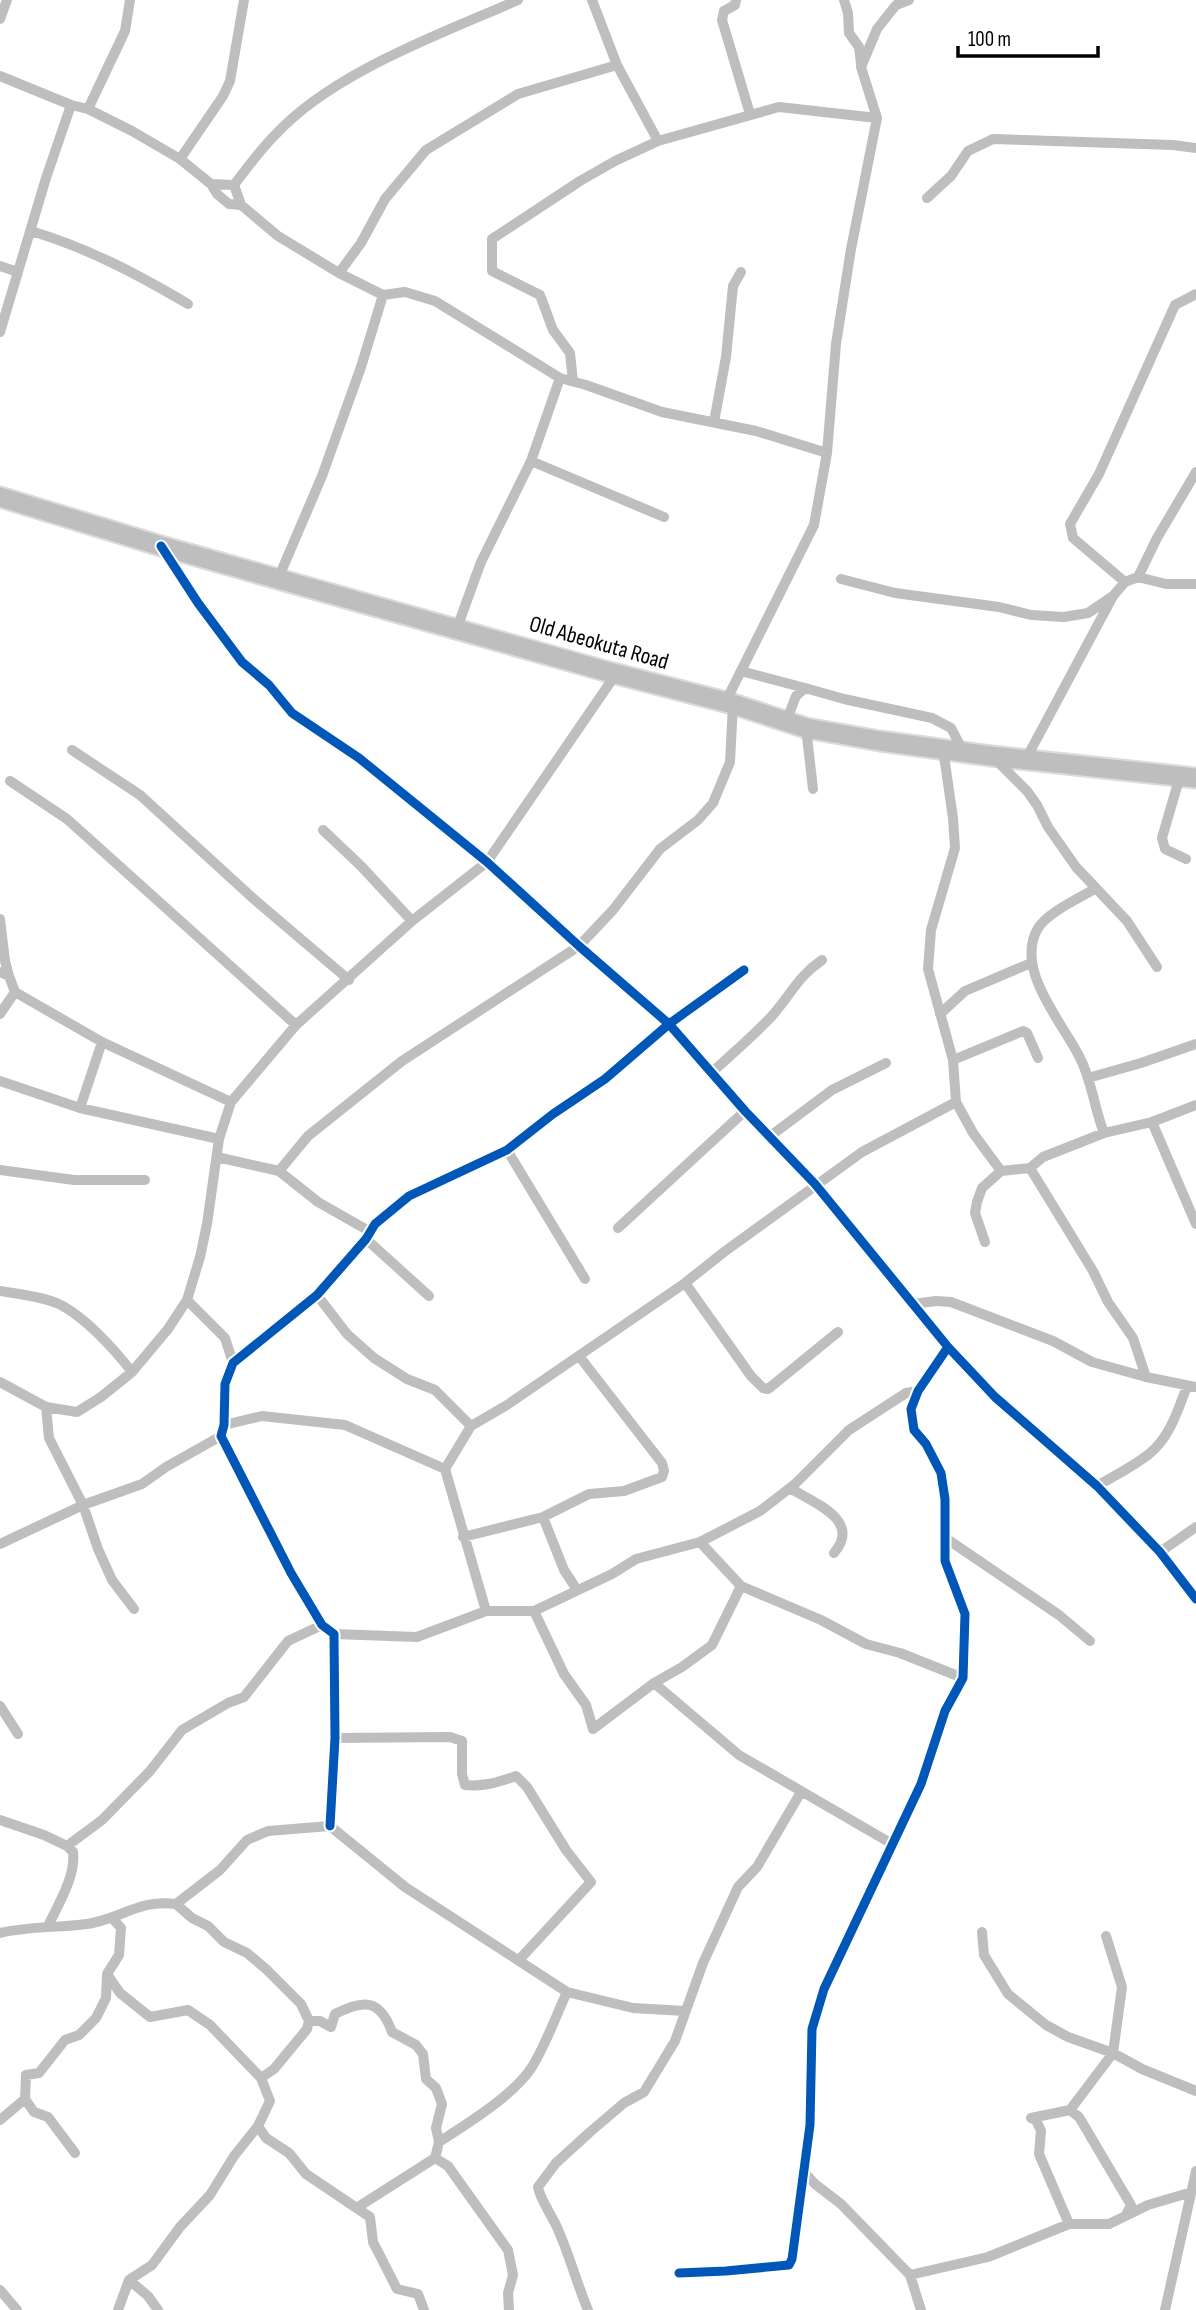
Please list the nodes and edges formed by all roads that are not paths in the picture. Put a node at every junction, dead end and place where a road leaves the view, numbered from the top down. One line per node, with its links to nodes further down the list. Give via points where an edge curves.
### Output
1 (7, 0): 9 (street)
2 (130, 0): 14 (street, via 125,31)
3 (244, 0): 19 (street, via 230,81)
4 (519, 0): 21 (street, via 372,65 314,101 276,133)
5 (592, 0): 10 (street)
6 (736, 0): 15 (street, via 724,11 722,20)
7 (844, 0): 11 (street, via 849,33 859,47)
8 (909, 0): 11 (street, via 895,5 877,29)
9 (0, 19)
10 (617, 65): 17 (street); 27 (street, via 518,94 426,150 385,199 361,243)
11 (862, 67): 16 (street)
12 (0, 76): 13 (street)
13 (71, 105): 14 (street); 24 (street)
14 (88, 109): 19 (street)
15 (750, 114): 16 (street, via 779,107); 17 (street)
16 (877, 118): 36 (street, via 836,344)
17 (658, 141): 34 (street, via 592,174 492,239 492,271 540,295 553,330 570,353)
18 (1196, 148): 22 (street, via 993,139 968,151 951,176)
19 (180, 159): 20 (street)
20 (211, 184): 21 (street); 23 (street, via 229,204)
21 (234, 185): 23 (street)
22 (927, 198)
23 (241, 205): 27 (street, via 278,236)
24 (31, 231): 26 (street); 31 (street, via 97,254)
25 (0, 266): 26 (street)
26 (19, 272): 32 (street)
27 (338, 272): 30 (street)
28 (741, 272): 35 (street, via 733,286)
29 (1196, 294): 45 (street, via 1175,305 1099,474 1070,524 1073,538)
30 (383, 295): 33 (street, via 405,292 435,301); 43 (street, via 322,476)
31 (188, 304)
32 (0, 332)
33 (560, 378): 34 (street); 37 (street)
34 (573, 381): 35 (street, via 662,412)
35 (714, 422): 36 (street)
36 (827, 453): 49 (street, via 814,525)
37 (531, 461): 40 (street); 48 (street, via 481,562)
38 (1196, 472): 42 (street)
39 (0, 497): 41 (highway, Old Abeokuta Road)
40 (664, 517)
41 (161, 546): 43 (highway, Old Abeokuta Road); 65 (street, via 242,662 292,713 359,758)
42 (1138, 576): 45 (street); 46 (street, via 1166,584)
43 (278, 579): 48 (highway, Old Abeokuta Road)
44 (841, 579): 47 (street, via 895,593 1031,615 1088,613)
45 (1125, 582): 47 (street)
46 (1196, 584)
47 (1113, 596): 59 (street)
48 (457, 628): 50 (highway, Old Abeokuta Road)
49 (741, 671): 51 (street); 52 (street)
50 (616, 674): 52 (highway, Old Abeokuta Road); 65 (street)
51 (805, 688): 53 (street, via 796,696); 57 (street, via 932,718 951,729)
52 (729, 704): 53 (highway, Old Abeokuta Road); 69 (street, via 730,762 713,803 660,849 614,910)
53 (786, 722): 54 (highway, Old Abeokuta Road)
54 (806, 728): 55 (highway, Old Abeokuta Road); 62 (street)
55 (943, 749): 57 (highway, Old Abeokuta Road); 78 (street, via 955,848 931,930 928,969)
56 (72, 750): 75 (street, via 140,795)
57 (963, 751): 58 (highway, Old Abeokuta Road)
58 (991, 755): 59 (highway, Old Abeokuta Road); 66 (street, via 1027,791 1076,867)
59 (1026, 759): 60 (highway, Old Abeokuta Road)
60 (1188, 777): 64 (street, via 1162,838 1165,849)
61 (10, 781): 80 (street, via 67,819)
62 (813, 789)
63 (323, 830): 68 (street)
64 (1186, 859)
65 (487, 862): 68 (street); 69 (street)
66 (1096, 888): 71 (street, via 1038,928); 72 (street, via 1127,921)
67 (0, 919): 74 (street)
68 (412, 921): 75 (street)
69 (579, 946): 79 (street); 102 (street, via 402,1061 309,1136)
70 (822, 960): 86 (street, via 794,985 770,1018)
71 (1031, 963): 78 (street, via 965,991); 87 (street)
72 (1157, 967)
73 (744, 970): 79 (street)
74 (5, 974): 76 (street)
75 (348, 980): 80 (street)
76 (15, 992): 77 (street); 81 (street)
77 (0, 1014)
78 (940, 1014): 84 (street)
79 (669, 1024): 86 (street); 98 (street, via 605,1079)
80 (296, 1025): 89 (street)
81 (102, 1042): 89 (street); 92 (street)
82 (1196, 1044): 87 (street)
83 (1038, 1058): 84 (street, via 1027,1033 1017,1031)
84 (953, 1060): 90 (street)
85 (886, 1063): 96 (street, via 832,1090)
86 (710, 1073): 93 (street)
87 (1088, 1078): 95 (street)
88 (0, 1081): 92 (street)
89 (231, 1102): 97 (street)
90 (956, 1102): 103 (street); 105 (street, via 862,1152)
91 (1196, 1105): 94 (street)
92 (80, 1108): 97 (street)
93 (745, 1111): 96 (street); 107 (street)
94 (1152, 1122): 95 (street); 106 (street)
95 (1104, 1133): 100 (street, via 1042,1157)
96 (769, 1137): 105 (street)
97 (219, 1139): 99 (street)
98 (507, 1150): 108 (street, via 409,1196); 110 (street)
99 (217, 1157): 102 (street); 115 (street, via 207,1224)
100 (1030, 1168): 103 (street); 122 (street, via 1132,1338)
101 (0, 1170): 104 (street, via 74,1180)
102 (279, 1171): 108 (street)
103 (1002, 1171): 109 (street, via 982,1188 977,1202 975,1213)
104 (145, 1180)
105 (815, 1184): 111 (street); 116 (street)
106 (1196, 1224)
107 (618, 1228)
108 (367, 1235): 113 (street); 114 (street)
109 (985, 1241)
110 (585, 1279)
111 (685, 1283): 117 (street, via 763,1388 768,1389); 119 (street)
112 (0, 1291): 121 (street, via 56,1303 85,1322)
113 (317, 1295): 120 (street); 127 (street, via 373,1358 435,1390)
114 (429, 1296)
115 (187, 1300): 120 (street, via 225,1338); 121 (street)
116 (913, 1304): 118 (street); 122 (street, via 951,1302 1053,1341 1092,1362)
117 (838, 1332)
118 (948, 1348): 125 (street); 130 (street, via 995,1397)
119 (579, 1356): 127 (street); 133 (street, via 664,1471 662,1477 624,1491 589,1494)
120 (233, 1363): 128 (street, via 225,1384)
121 (132, 1372): 126 (street, via 77,1412)
122 (1146, 1377): 124 (street)
123 (0, 1382): 126 (street)
124 (1191, 1387): 130 (street, via 1163,1440)
125 (918, 1391): 131 (street, via 905,1393 849,1430); 136 (street, via 911,1409 914,1430 941,1474)
126 (46, 1407): 132 (street, via 49,1438)
127 (471, 1426): 129 (street)
128 (223, 1431): 129 (street, via 262,1416 345,1425); 132 (street, via 142,1484); 147 (street, via 291,1573)
129 (445, 1469): 135 (street)
130 (1097, 1486): 139 (street)
131 (790, 1488): 137 (street, via 760,1511); 140 (street, via 834,1515 843,1527 843,1543)
132 (83, 1504): 138 (street); 144 (street, via 112,1580)
133 (543, 1517): 135 (street); 142 (street)
134 (1196, 1527): 139 (street)
135 (463, 1537): 145 (street)
136 (944, 1537): 149 (street); 150 (street, via 945,1561 965,1614)
137 (700, 1542): 141 (street); 142 (street, via 636,1559)
138 (0, 1544)
139 (1160, 1552): 143 (street)
140 (834, 1553)
141 (741, 1587): 150 (street, via 866,1644); 151 (street, via 712,1645)
142 (577, 1590): 146 (street)
143 (1196, 1599)
144 (134, 1609)
145 (486, 1611): 146 (street); 148 (street, via 417,1637)
146 (534, 1611): 151 (street, via 564,1674 586,1705 593,1729)
147 (322, 1625): 148 (street); 159 (street, via 288,1641 244,1697 182,1730 150,1771)
148 (334, 1634): 154 (street)
149 (1090, 1641)
150 (963, 1678): 158 (street, via 945,1711 921,1784)
151 (654, 1684): 155 (street, via 739,1755)
152 (0, 1706): 153 (street)
153 (18, 1734)
154 (335, 1738): 157 (street); 166 (street, via 450,1737 462,1741 465,1785 516,1776 527,1787 591,1882)
155 (801, 1792): 158 (street); 169 (street, via 757,1867 738,1887)
156 (0, 1820): 159 (street)
157 (330, 1826): 160 (street, via 268,1831 247,1840 219,1870); 166 (street, via 405,1887)
158 (894, 1844): 182 (street, via 824,1989 812,2029)
159 (67, 1846): 162 (street, via 74,1861)
160 (176, 1904): 161 (street, via 158,1902); 170 (street, via 266,1969 301,2004)
161 (112, 1918): 162 (street); 167 (street, via 121,1928 119,1955)
162 (48, 1926): 164 (street)
163 (982, 1932): 171 (street, via 984,1955 1008,1994 1046,2025)
164 (0, 1933)
165 (1106, 1936): 171 (street, via 1122,1987)
166 (520, 1961): 168 (street)
167 (107, 1974): 172 (street, via 120,1993 150,2017 188,2010 211,2025); 174 (street, via 106,1997 96,2018 79,2035 65,2040 39,2073 26,2075)
168 (567, 1992): 169 (street, via 633,2008); 178 (street, via 532,2068 495,2104)
169 (685, 2011): 196 (street, via 675,2041 644,2092 590,2132 538,2187 561,2234)
170 (309, 2021): 172 (street, via 300,2041); 178 (street, via 331,2027 335,2014 352,2005 375,2007 386,2016 392,2032 423,2054 426,2079 436,2088 442,2104 436,2128)
171 (1113, 2053): 173 (street); 175 (street)
172 (261, 2078): 177 (street, via 270,2101)
173 (1196, 2091)
174 (25, 2099): 176 (street); 179 (street, via 34,2112 48,2117)
175 (1070, 2110): 185 (street, via 1079,2116 1131,2205); 186 (street, via 1031,2118 1041,2131 1039,2154)
176 (0, 2120)
177 (258, 2126): 184 (street, via 306,2174); 189 (street, via 210,2195 152,2265)
178 (439, 2142): 180 (street)
179 (75, 2153)
180 (435, 2158): 184 (street); 195 (street, via 448,2166 508,2250 513,2275)
181 (1196, 2171): 183 (street)
182 (805, 2173): 187 (street, via 789,2265); 188 (street)
183 (1192, 2192): 185 (street); 198 (street)
184 (358, 2207): 194 (street, via 370,2217 373,2242 397,2290 418,2294)
185 (1126, 2215): 186 (street, via 1109,2224)
186 (1069, 2224): 188 (street, via 988,2257)
187 (679, 2273)
188 (910, 2275): 197 (street)
189 (129, 2280): 192 (street); 193 (street)
190 (0, 2290): 191 (street)
191 (17, 2310)
192 (118, 2310)
193 (158, 2310)
194 (424, 2310)
195 (509, 2310)
196 (588, 2310)
197 (921, 2310)
198 (1165, 2310)

